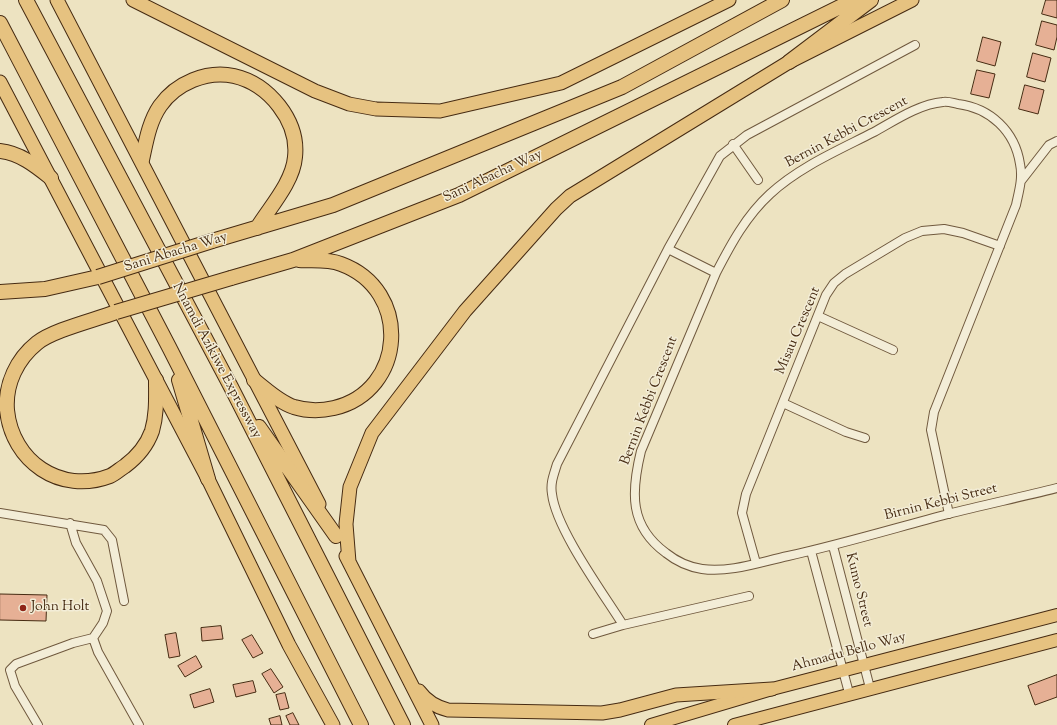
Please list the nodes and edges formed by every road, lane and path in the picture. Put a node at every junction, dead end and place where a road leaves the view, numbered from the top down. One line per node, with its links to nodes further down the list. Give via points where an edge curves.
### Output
1 (26, 0): 31 (highway, Nnamdi Azikiwe Expressway)
2 (58, 0): 16 (highway, Nnamdi Azikiwe Expressway)
3 (133, 0): 4 (highway, via 315,91 349,104 376,109 440,111 561,83)
4 (729, 0)
5 (782, 0): 20 (highway, Sani Abacha Way, via 622,88 333,205)
6 (854, 0): 23 (highway, Sani Abacha Way, via 459,195)
7 (871, 0): 11 (highway)
8 (912, 0): 11 (highway)
9 (0, 23): 27 (highway)
10 (915, 45): 14 (street)
11 (789, 62): 42 (highway, via 570,196 475,300 372,433 350,487 346,524)
12 (0, 82): 17 (highway)
13 (1057, 141): 19 (street, via 1049,145)
14 (733, 144): 18 (street); 22 (street, via 717,162)
15 (0, 151): 17 (highway, via 31,162)
16 (142, 160): 20 (highway, via 154,117 160,106 172,92 187,82 207,76 234,76 255,85 276,102 287,117 296,156 286,183); 30 (highway, Nnamdi Azikiwe Expressway)
17 (51, 178): 29 (highway)
18 (758, 180)
19 (1021, 181): 21 (street, Bernin Kebbi Crescent, via 1016,205); 24 (street, Bernin Kebbi Crescent, via 1021,165 1016,145 1004,127 987,113 968,105 943,102 924,106 824,158 770,194 748,218)
20 (257, 228): 25 (highway, Sani Abacha Way, bridge, via 98,277 45,289)
21 (1000, 246): 26 (street, Misau Crescent, via 944,229 922,231 905,238 845,274 834,283 826,295); 37 (street, Bernin Kebbi Crescent, via 934,412 931,430)
22 (668, 249): 24 (street); 47 (street, via 557,464 552,481 556,512 577,552)
23 (293, 260): 29 (highway, Sani Abacha Way, bridge, via 116,312 38,342 24,356 8,388 8,420 13,438 36,466 50,474 71,480 92,481 111,476 134,460 152,432 156,413); 30 (highway, via 342,264 364,276 376,288 385,301 391,317 391,348 384,370 376,382 359,398 345,405 324,410 295,407 279,400)
24 (716, 273): 43 (street, Bernin Kebbi Crescent, via 641,451 635,475 634,497 638,521 652,543 676,560 700,569 723,570)
25 (0, 292)
26 (818, 316): 28 (street); 32 (street, Misau Crescent)
27 (170, 347): 34 (highway); 60 (highway)
28 (893, 350)
29 (156, 380): 34 (highway)
30 (254, 380): 39 (highway, Nnamdi Azikiwe Expressway)
31 (231, 387): 39 (highway); 61 (highway, Nnamdi Azikiwe Expressway)
32 (783, 403): 33 (street); 43 (street, Misau Crescent, via 746,494 742,513)
33 (865, 438)
34 (208, 479): 59 (highway, via 289,645)
35 (1057, 488): 37 (street, Birnin Kebbi Street)
36 (0, 513): 38 (street)
37 (949, 514): 40 (street, Birnin Kebbi Street)
38 (70, 523): 45 (street, via 99,528 111,537); 49 (street, via 76,543 97,581 107,611)
39 (336, 536): 42 (highway, Nnamdi Azikiwe Expressway)
40 (833, 546): 41 (street, Bernin Kebbi Crescent); 51 (street, Kumo Street)
41 (811, 551): 43 (street, Bernin Kebbi Crescent); 53 (street)
42 (349, 562): 52 (highway, Nnamdi Azikiwe Expressway)
43 (756, 563)
44 (749, 596): 47 (street)
45 (124, 601)
46 (1057, 615): 51 (main road, Ahmadu Bello Way)
47 (623, 625): 48 (street)
48 (592, 634)
49 (93, 638): 57 (street, via 16,664 10,670 15,686); 58 (street, via 98,652)
50 (1057, 640): 54 (main road)
51 (863, 665): 53 (main road, Ahmadu Bello Way); 54 (street, Kumo Street)
52 (404, 670): 55 (highway, via 428,701 437,707 460,711 602,713 676,695); 62 (highway, Nnamdi Azikiwe Expressway)
53 (842, 670): 55 (main road, Ahmadu Bello Way); 56 (street)
54 (870, 688): 56 (main road)
55 (772, 689): 63 (main road, Ahmadu Bello Way)
56 (849, 694): 64 (main road)
57 (38, 725)
58 (139, 725)
59 (332, 725)
60 (361, 725)
61 (403, 725)
62 (432, 725)
63 (651, 725)
64 (734, 725)

